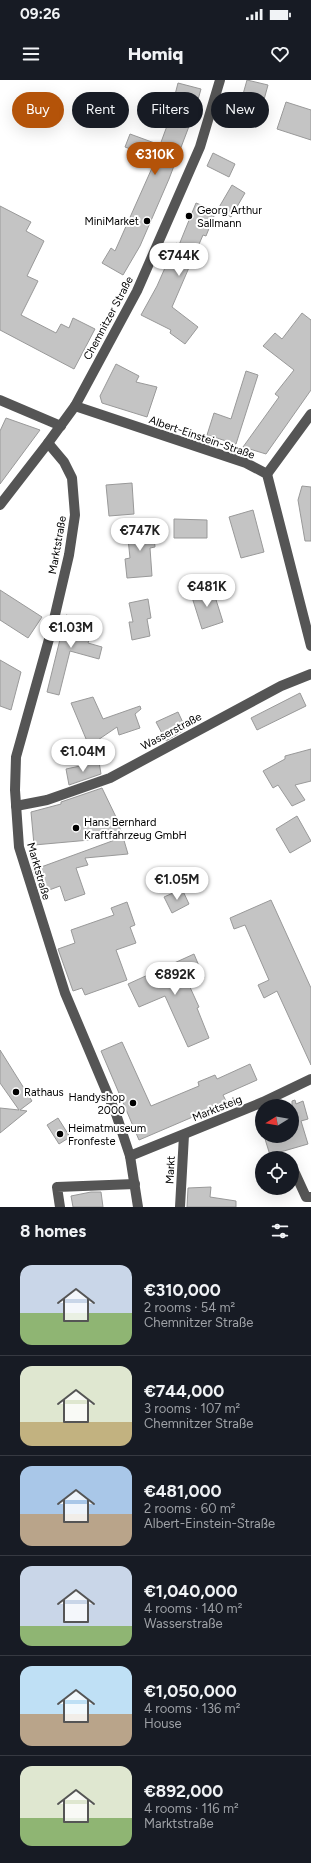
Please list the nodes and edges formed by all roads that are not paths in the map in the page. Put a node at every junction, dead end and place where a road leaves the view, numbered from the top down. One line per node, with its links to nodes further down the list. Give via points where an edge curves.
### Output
1 (220, 80): 3 (street, Chemnitzer Straße, via 200,147 137,291)
2 (0, 400): 5 (street)
3 (75, 406): 5 (street, Chemnitzer Straße); 7 (street, Albert-Einstein-Straße, via 246,463)
4 (311, 414): 7 (street)
5 (61, 426): 6 (street, Chemnitzer Straße)
6 (48, 443): 8 (street, Chemnitzer Straße); 11 (street, Marktstraße, via 64,462 72,478 75,515 69,555 51,632 16,757)
7 (267, 474): 9 (street)
8 (0, 505)
9 (311, 646)
10 (311, 674): 11 (street, Wasserstraße, via 281,686 110,778 47,800)
11 (16, 806): 14 (street, Marktstraße, via 18,847 25,871 65,993 116,1114)
12 (311, 1080): 13 (street, Marktsteig)
13 (184, 1135): 14 (street, Marktsteig); 20 (street, Markt)
14 (130, 1156): 16 (street, Marktstraße)
15 (299, 1182): 17 (street, via 306,1197)
16 (135, 1184): 18 (street, via 57,1187); 19 (street, Marktstraße)
17 (311, 1197)
18 (60, 1207)
19 (138, 1207)
20 (180, 1207)

